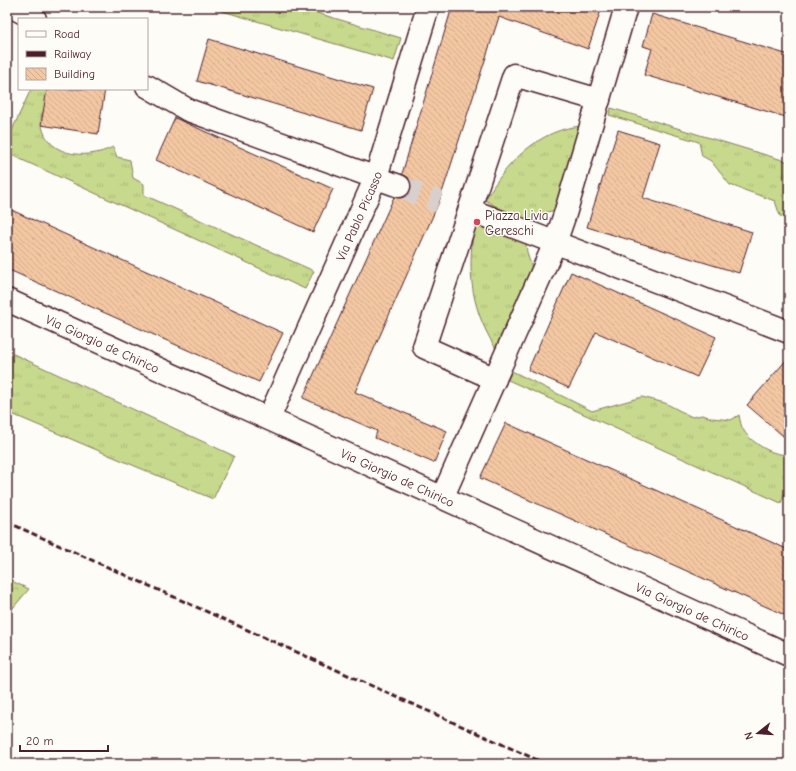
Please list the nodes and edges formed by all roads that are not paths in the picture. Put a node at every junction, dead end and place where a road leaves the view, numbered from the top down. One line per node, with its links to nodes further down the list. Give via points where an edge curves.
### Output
1 (428, 7): 5 (street, Via Pablo Picasso)
2 (626, 7): 4 (street)
3 (148, 87): 5 (street, via 188,110)
4 (599, 100): 7 (street, via 514,75); 8 (street)
5 (376, 177): 6 (street); 12 (street, Via Pablo Picasso)
6 (399, 186)
7 (470, 210): 8 (street); 11 (street, via 424,347)
8 (555, 242): 10 (street); 11 (street)
9 (7, 300): 12 (street, Via Giorgio de Chirico)
10 (789, 332)
11 (494, 379): 13 (street)
12 (269, 418): 13 (street, Via Giorgio de Chirico)
13 (443, 496): 14 (street, Via Giorgio de Chirico)
14 (789, 655)

